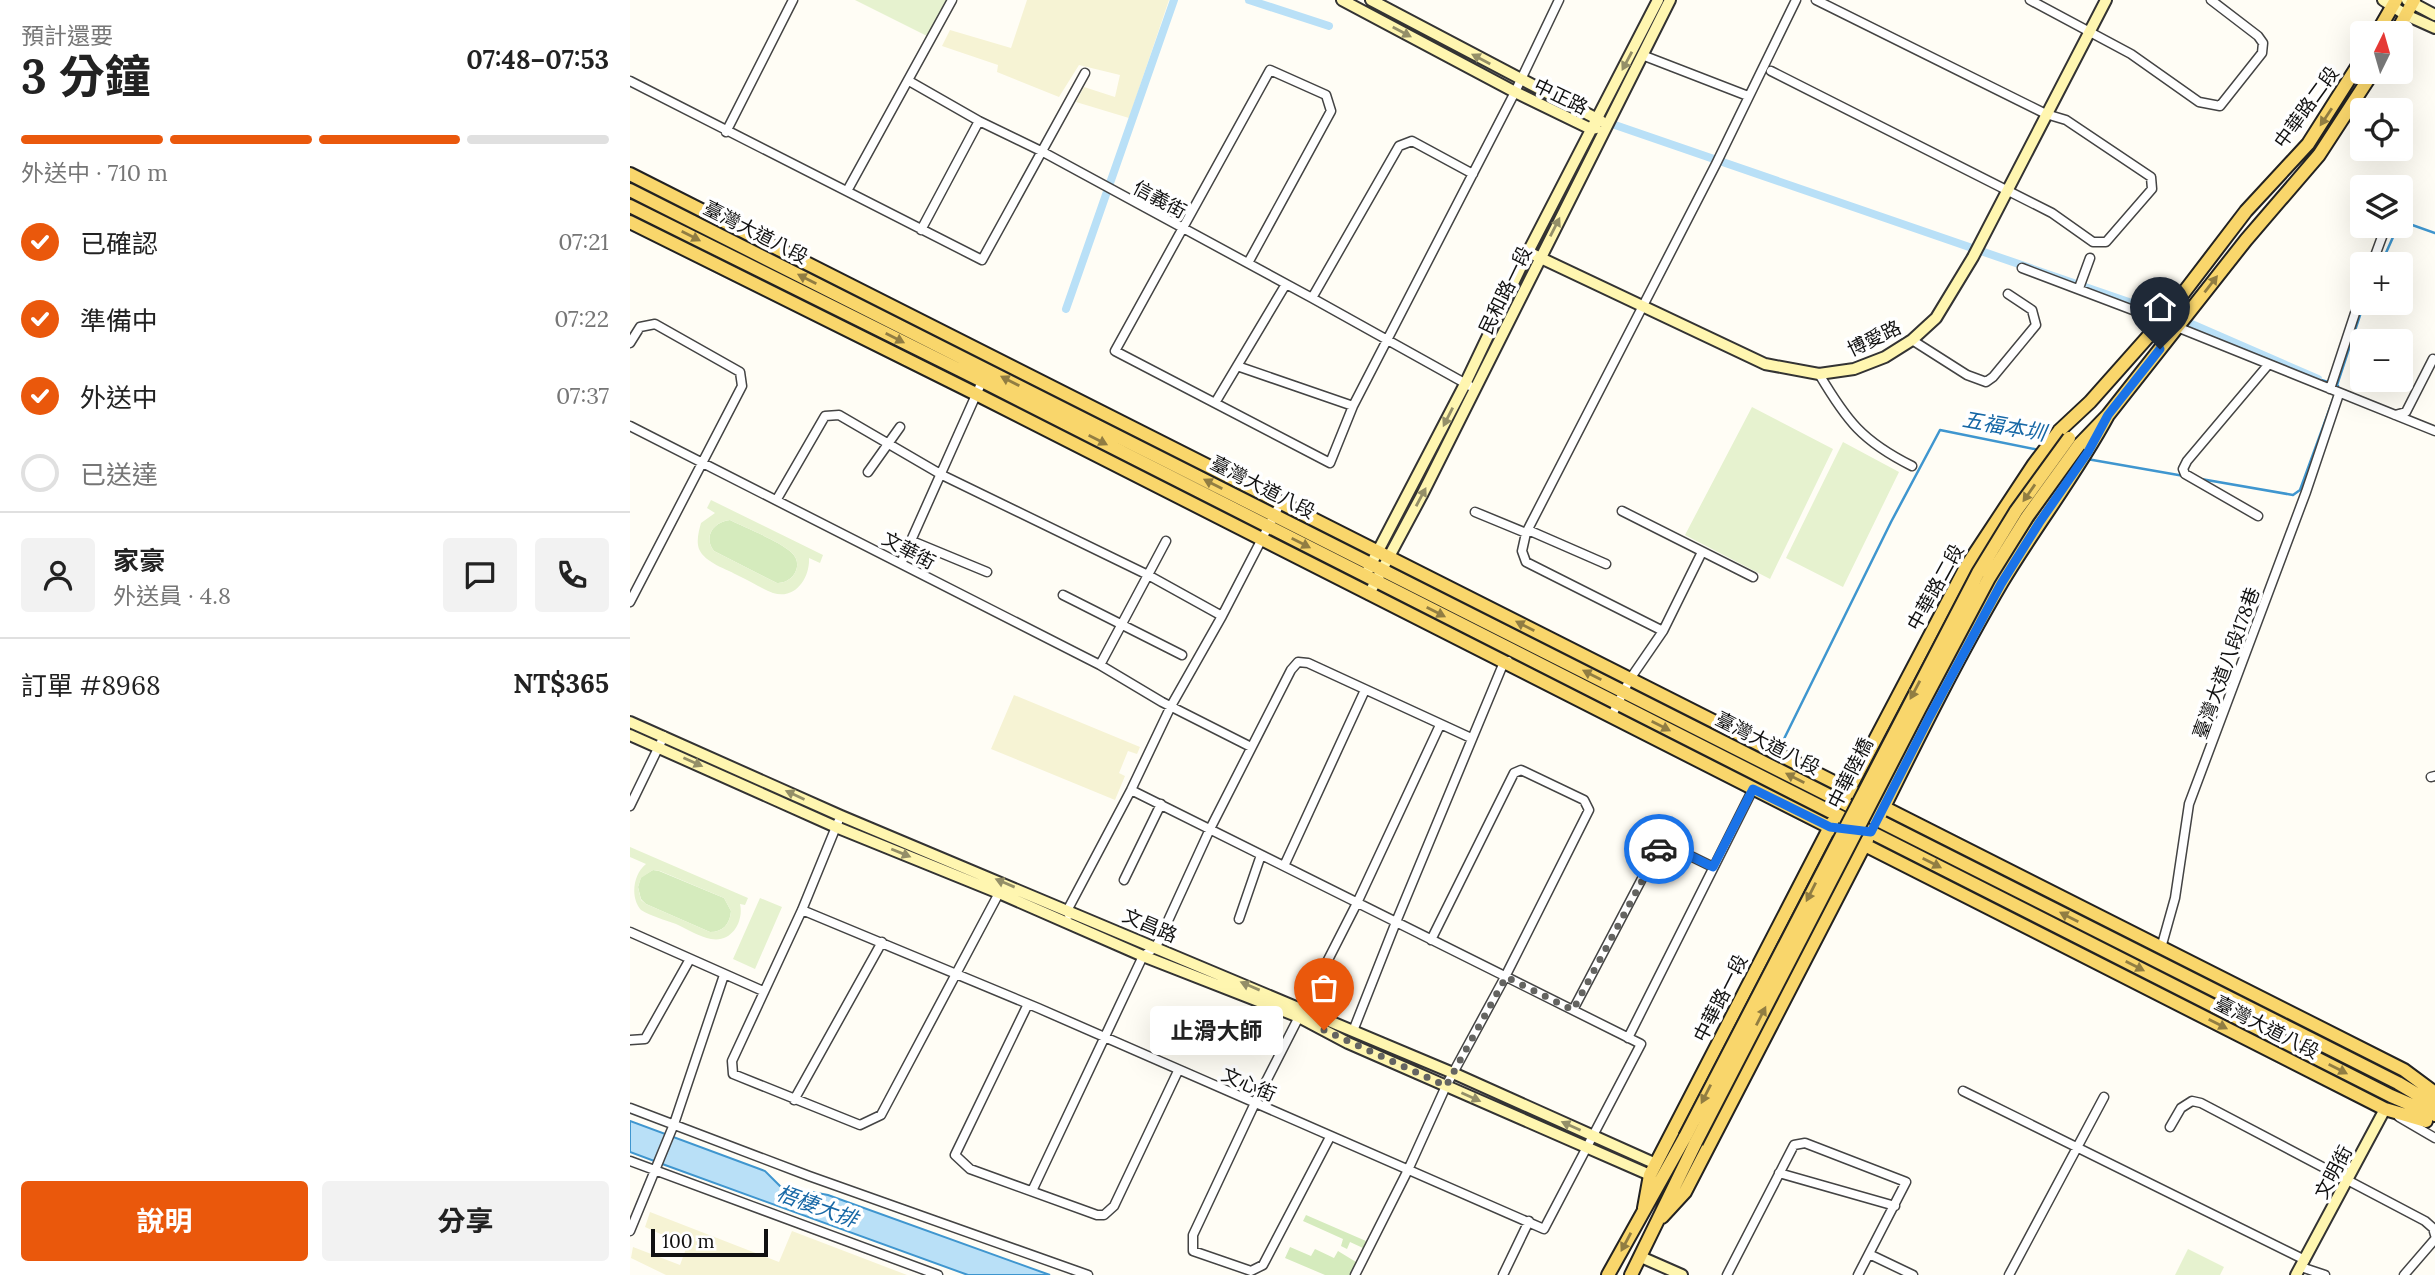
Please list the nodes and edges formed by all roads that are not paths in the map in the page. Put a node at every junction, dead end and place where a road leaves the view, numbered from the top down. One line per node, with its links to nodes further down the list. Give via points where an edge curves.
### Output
1 (793, 0): 36 (street)
2 (952, 0): 25 (street)
3 (1342, 0): 29 (street, 中正路, one-way to 29)
4 (1371, 0): 26 (street, 中正路, one-way to 4)
5 (1559, 0): 26 (street)
6 (1658, 0): 32 (street, 民和路一段, one-way to 32)
7 (1670, 0): 21 (street, 民和路一段)
8 (1796, 0): 30 (street)
9 (1816, 0): 31 (street)
10 (2030, 0): 20 (street)
11 (2106, 0): 20 (street, 博愛路)
12 (2211, 0): 20 (street, via 2263,43 2262,53 2220,106 2199,102)
13 (2411, 1): 15 (street); 16 (main road)
14 (2390, 2): 16 (street); 17 (main road)
15 (2435, 15)
16 (2406, 16): 18 (main road); 19 (street)
17 (2382, 21)
18 (2403, 21)
19 (2435, 28)
20 (2089, 30): 31 (street, 博愛路)
21 (1642, 55): 30 (street); 34 (street, 民和路一段)
22 (1771, 71): 42 (street)
23 (1085, 73): 37 (street)
24 (2350, 78): 58 (main road, 中華路二段, one-way to 58, via 2308,144 2246,211)
25 (909, 80): 33 (street, 信義街); 41 (street)
26 (1520, 80): 29 (street); 32 (street, 中正路)
27 (630, 81): 36 (street)
28 (2365, 84): 59 (main road, 中華路二段, one-way to 28, via 2319,155)
29 (1515, 92): 35 (street, 中正路); 38 (street)
30 (1748, 96): 56 (street)
31 (2046, 114): 42 (street, 博愛路); 42 (street, via 2066,120 2151,177 2152,189 2106,242 2093,242 2052,213)
32 (1597, 117): 34 (street, 中正路); 35 (street, 民和路一段)
33 (979, 121): 37 (street, 信義街); 46 (street)
34 (1606, 125): 35 (street, 中正路); 48 (street, 民和路一段, one-way to 34)
35 (1591, 129): 47 (street, 民和路一段)
36 (726, 132): 41 (street)
37 (1043, 152): 45 (street, 信義街); 46 (street, via 982,260)
38 (1473, 173): 55 (street, via 1412,141 1399,146); 60 (street)
39 (630, 174): 67 (main road, 臺灣大道八段)
40 (630, 190): 67 (main road, 臺灣大道八段, one-way to 40)
41 (846, 191): 46 (street)
42 (2007, 191): 61 (street, 博愛路, via 1936,318)
43 (630, 206): 67 (main road, 臺灣大道八段, one-way to 67)
44 (630, 222): 67 (main road, 臺灣大道八段)
45 (1183, 229): 50 (street, 信義街); 50 (street, via 1270,70 1326,95 1331,111); 72 (street, via 1115,351)
46 (921, 230)
47 (1528, 252): 48 (street, 博愛路); 68 (street, 民和路一段)
48 (1540, 257): 56 (street, 博愛路); 68 (street, 民和路一段)
49 (2090, 258): 53 (street)
50 (1248, 263): 52 (street, 信義街)
51 (2022, 268): 53 (street)
52 (1286, 284): 55 (street, 信義街); 65 (street)
53 (2079, 288): 58 (street)
54 (2008, 294): 61 (street, via 2032,310 2036,325 1986,382)
55 (1312, 298): 60 (street, 信義街)
56 (1642, 306): 66 (street, 博愛路, via 1765,364); 92 (street)
57 (2354, 315): 69 (street)
58 (2162, 321): 59 (street); 71 (main road, 中華路二段)
59 (2178, 328): 64 (street); 74 (main road, 中華路二段)
60 (1387, 340): 68 (street, 信義街); 73 (street)
61 (1912, 340): 66 (street, 博愛路, via 1854,369)
62 (630, 343): 81 (street, via 640,327 655,324 740,372 742,386)
63 (2433, 359): 75 (street, via 2406,412)
64 (2268, 365): 69 (street); 90 (street, via 2183,469)
65 (1237, 366): 72 (street); 73 (street)
66 (1819, 374): 82 (street, via 1843,414 1870,442)
67 (985, 375): 84 (street); 86 (main road, 臺灣大道八段); 89 (main road, 臺灣大道八段, one-way to 67); 91 (main road, 臺灣大道八段, one-way to 91); 93 (main road, 臺灣大道八段)
68 (1471, 386): 97 (street, 民和路一段, via 1422,495)
69 (2330, 389): 70 (street)
70 (2339, 394): 75 (street); 153 (street, 臺灣大道八段178巷, via 2189,804 2175,898)
71 (2090, 402): 79 (main road, 中華路二段); 128 (main road, 中華路二段, one-way to 128, via 2059,431 1990,528)
72 (1215, 403): 73 (street, via 1330,463)
73 (1353, 406)
74 (2108, 415): 79 (main road, 中華路二段); 131 (main road, 中華路二段, via 2001,584)
75 (2394, 415): 78 (street)
76 (630, 426): 81 (street, 文華街)
77 (900, 427): 80 (street)
78 (2435, 431)
79 (2074, 441): 187 (main road, 中華陸橋, bridge, via 1989,578)
80 (888, 444): 83 (street); 84 (street); 85 (street, via 839,415 825,416)
81 (704, 464): 85 (street, 文華街); 106 (street)
82 (1912, 467)
83 (868, 472)
84 (942, 475): 94 (street); 102 (street)
85 (777, 499): 98 (street, 文華街)
86 (1281, 502): 89 (street); 97 (main road, 臺灣大道八段)
87 (1622, 511): 96 (street)
88 (1475, 512): 92 (street)
89 (1274, 514): 91 (street); 101 (main road, 臺灣大道八段)
90 (2258, 516)
91 (1268, 527): 93 (street); 101 (main road, 臺灣大道八段, one-way to 101)
92 (1527, 532): 99 (street); 109 (street, via 1522,551 1526,562)
93 (1262, 539): 104 (main road, 臺灣大道八段); 107 (street)
94 (912, 541): 98 (street); 100 (street)
95 (1166, 541): 102 (street)
96 (1702, 552): 103 (street); 109 (street)
97 (1383, 554): 101 (street, 民和路一段); 114 (main road, 臺灣大道八段, one-way to 97)
98 (901, 563): 113 (street, 文華街)
99 (1606, 564)
100 (987, 572)
101 (1373, 573): 104 (main road); 111 (main road, 臺灣大道八段, one-way to 111); 116 (main road, 臺灣大道八段, one-way to 101)
102 (1148, 575): 107 (street); 108 (street)
103 (1753, 578)
104 (1363, 591): 112 (main road, 臺灣大道八段)
105 (1063, 595): 108 (street)
106 (630, 602)
107 (1222, 616): 118 (street)
108 (1122, 624): 110 (street); 113 (street)
109 (1663, 631): 114 (street)
110 (1182, 655)
111 (1521, 655): 112 (street); 117 (main road, 臺灣大道八段)
112 (1504, 663): 119 (main road, 臺灣大道八段); 123 (street)
113 (1100, 665): 118 (street, 文華街)
114 (1630, 679): 116 (street); 128 (main road, 臺灣大道八段)
115 (1365, 690): 121 (street); 125 (street, via 1298,662); 139 (street)
116 (1624, 692): 117 (street); 132 (main road, 臺灣大道八段, one-way to 116)
117 (1617, 704): 119 (street); 132 (main road, 臺灣大道八段, one-way to 132)
118 (1171, 706): 125 (street, 文華街); 127 (street)
119 (1611, 717): 126 (main road, 臺灣大道八段)
120 (630, 722): 124 (street, 文昌路)
121 (1440, 725): 123 (street); 143 (street)
122 (630, 735): 124 (street, 文昌路)
123 (1471, 738): 147 (street)
124 (662, 742): 130 (street); 133 (street, 文昌路)
125 (1251, 747): 136 (street)
126 (1753, 789): 135 (main road, 臺灣大道八段); 140 (street)
127 (1131, 790): 129 (street); 144 (street)
128 (1849, 790): 131 (main road, 臺灣大道八段); 132 (main road, 中華路二段); 134 (main road, 臺灣大道八段)
129 (1161, 804): 136 (street); 141 (street)
130 (630, 806)
131 (1884, 808): 134 (main road, 中華路二段); 153 (main road, 臺灣大道八段)
132 (1839, 809): 134 (main road, 臺灣大道八段); 135 (main road, 中華路一段)
133 (839, 821): 142 (street, 文昌路, one-way to 142); 144 (street, 文昌路, one-way to 133); 145 (street)
134 (1874, 826): 135 (main road, 臺灣大道八段); 137 (main road); 170 (main road, 臺灣大道八段, one-way to 134); 175 (main road, 臺灣大道八段, one-way to 175)
135 (1830, 827): 137 (main road, 臺灣大道八段); 192 (main road, 中華路一段)
136 (1210, 829): 138 (street); 152 (street)
137 (1865, 845): 180 (main road, 臺灣大道八段, one-way to 180); 199 (main road, via 1685,1192)
138 (1261, 855): 139 (street); 146 (street)
139 (1284, 866): 143 (street)
140 (1713, 867): 161 (street, via 1668,845 1657,850); 164 (street)
141 (1124, 880)
142 (999, 893): 148 (street, 文昌路); 156 (street)
143 (1357, 903): 147 (street); 162 (street)
144 (1068, 909): 148 (street); 152 (street, 文昌路)
145 (802, 911): 151 (street, 文心街); 159 (street)
146 (1239, 919)
147 (1396, 922): 150 (street); 163 (street)
148 (1071, 925): 154 (street, 文昌路)
149 (630, 932): 155 (street)
150 (1431, 940): 158 (street); 158 (street, via 1514,773 1521,770 1584,800 1589,810)
151 (882, 942): 156 (street, 文心街); 177 (street)
152 (1156, 947): 154 (street); 162 (street, 文昌路, one-way to 152)
153 (2161, 948): 167 (main road, 臺灣大道八段)
154 (1143, 956): 162 (street, 文昌路); 165 (street)
155 (690, 959): 157 (street); 166 (street, via 645,1039)
156 (957, 974): 160 (street, 文心街); 177 (street, via 881,1115 860,1125)
157 (724, 975): 159 (street); 182 (street)
158 (1506, 977): 161 (street); 169 (street)
159 (763, 992): 177 (street, via 732,1061 733,1074)
160 (1028, 1004): 165 (street, 文心街); 196 (street, via 955,1155 970,1169)
161 (1573, 1010): 164 (street)
162 (1301, 1013): 163 (street, 文昌路); 172 (street, 文昌路, via 1348,1044); 178 (street)
163 (1353, 1031): 169 (street, 文昌路)
164 (1628, 1038): 184 (street, via 1640,1044)
165 (1104, 1039): 168 (street, 文心街); 196 (street)
166 (630, 1040)
167 (2404, 1070): 171 (street); 174 (main road, 臺灣大道八段)
168 (1178, 1071): 178 (street, 文心街); 196 (street, via 1110,1212 1097,1215)
169 (1453, 1073): 172 (street); 184 (street, 文昌路, one-way to 169)
170 (2398, 1083): 174 (main road, 臺灣大道八段); 175 (street, 文明街); 181 (main road, 臺灣大道八段)
171 (2435, 1084)
172 (1446, 1086): 188 (street, 文昌路, one-way to 188); 191 (street)
173 (1963, 1091): 189 (street)
174 (2435, 1094)
175 (2391, 1096): 180 (street, 文明街); 181 (main road, 臺灣大道八段)
176 (2105, 1097): 189 (street)
177 (794, 1100)
178 (1255, 1103): 185 (street, 文心街); 185 (street, via 1193,1235 1194,1251 1251,1271 1263,1265)
179 (630, 1108): 182 (street)
180 (2385, 1109): 181 (main road, 臺灣大道八段); 186 (street); 195 (street, 文明街)
181 (2433, 1114)
182 (674, 1124): 193 (street); 208 (street)
183 (2170, 1127): 195 (street, via 2181,1108 2192,1101 2201,1103)
184 (1593, 1135): 188 (street); 192 (street, 文昌路)
185 (1330, 1137): 191 (street, 文心街)
186 (2435, 1138)
187 (1690, 1140): 198 (main road, 中華路一段); 199 (main road)
188 (1588, 1148): 192 (street, 文昌路); 200 (street, via 1545,1230)
189 (2077, 1148): 205 (street); 217 (street)
190 (630, 1161): 193 (street)
191 (1408, 1170): 200 (street, 文心街); 209 (street)
192 (1653, 1170): 198 (main road, 中華路一段)
193 (656, 1171): 201 (street); 206 (street)
194 (1779, 1173): 197 (street); 197 (street, via 1794,1145 1805,1143 1906,1182); 214 (street)
195 (2349, 1179): 202 (street, via 2425,1221); 205 (street, 文明街)
196 (1032, 1191)
197 (1895, 1206): 203 (street)
198 (1644, 1209): 211 (main road, 中華路一段, one-way to 211)
199 (1662, 1217): 204 (main road)
200 (1529, 1221): 210 (street)
201 (630, 1231)
202 (2435, 1237): 219 (street)
203 (1869, 1254): 215 (street); 216 (street)
204 (1641, 1257): 212 (main road); 213 (street)
205 (2300, 1267): 218 (street)
206 (928, 1273): 207 (street)
207 (939, 1275)
208 (1088, 1275)
209 (1355, 1275)
210 (1503, 1275)
211 (1608, 1275)
212 (1631, 1275)
213 (1682, 1275)
214 (1727, 1275)
215 (1858, 1275)
216 (1913, 1275)
217 (2009, 1275)
218 (2325, 1275)
219 (2404, 1275)

